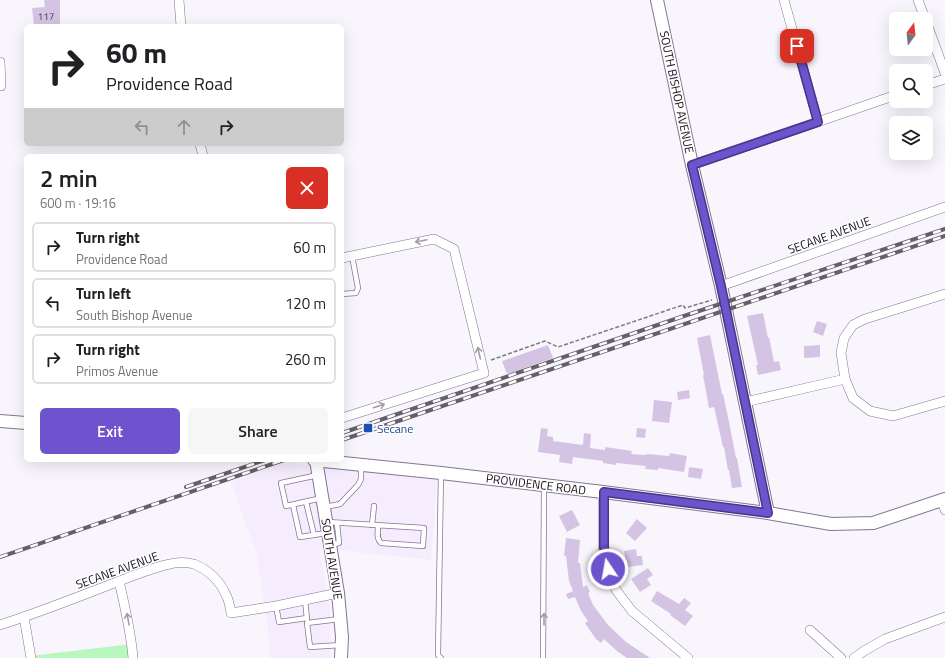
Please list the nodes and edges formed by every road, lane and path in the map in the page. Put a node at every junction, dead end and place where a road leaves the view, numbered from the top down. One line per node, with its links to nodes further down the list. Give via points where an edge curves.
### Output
1 (179, 0): 6 (street)
2 (657, 0): 15 (street, SOUTH BISHOP AVENUE)
3 (784, 0): 14 (street)
4 (918, 0): 5 (street)
5 (923, 12)
6 (181, 24)
7 (933, 40): 9 (street)
8 (0, 62): 12 (street)
9 (945, 73)
10 (945, 79): 11 (street)
11 (933, 83)
12 (1, 86)
13 (889, 97): 14 (street)
14 (818, 122): 15 (street)
15 (692, 165): 19 (street, SOUTH BISHOP AVENUE)
16 (945, 207): 19 (street, SECANE AVENUE)
17 (352, 256): 18 (street); 20 (lane, via 358,288 356,293); 23 (street, one-way to 17, via 454,248 434,238)
18 (344, 258)
19 (721, 286): 26 (street, SOUTH BISHOP AVENUE)
20 (344, 294)
21 (945, 294): 24 (street, via 853,325 844,338 841,353)
22 (712, 300): 23 (path, via 685,308 683,305 558,347 545,341)
23 (482, 363): 27 (street, one-way to 23, via 484,373)
24 (845, 379): 25 (street, via 853,398 870,411 893,416); 26 (street)
25 (945, 401)
26 (745, 402): 42 (street, SOUTH BISHOP AVENUE)
27 (344, 417)
28 (0, 421): 29 (street)
29 (24, 423)
30 (315, 462): 34 (street, SOUTH AVENUE)
31 (334, 462): 32 (street, PROVIDENCE ROAD)
32 (362, 465): 33 (street, PROVIDENCE ROAD); 38 (lane, via 360,482 340,504)
33 (441, 473): 35 (street, PROVIDENCE ROAD); 61 (lane, via 438,655)
34 (318, 475): 38 (street, SOUTH AVENUE); 40 (lane, via 281,483 286,506)
35 (544, 485): 36 (street, PROVIDENCE ROAD); 62 (lane, one-way to 35)
36 (604, 492): 42 (street, PROVIDENCE ROAD); 63 (street, via 604,547 608,569 616,590 632,611)
37 (306, 502): 38 (lane); 40 (lane); 46 (lane)
38 (323, 503): 45 (street, SOUTH AVENUE)
39 (944, 503): 42 (street, PROVIDENCE ROAD, via 873,523 831,524)
40 (293, 505): 46 (lane, via 300,537)
41 (374, 506): 43 (lane)
42 (768, 513)
43 (372, 525): 44 (lane); 45 (lane)
44 (378, 525): 44 (lane, via 424,528 423,546 381,543 377,538)
45 (330, 526): 46 (lane); 48 (street, SOUTH AVENUE, via 330,545)
46 (314, 535)
47 (119, 581): 50 (street, SECANE AVENUE, via 161,566 183,562 193,564 217,580 226,595 231,613); 51 (street, SECANE AVENUE); 59 (street, one-way to 47)
48 (338, 593): 49 (street, SECANE AVENUE); 53 (street, SOUTH AVENUE)
49 (305, 600): 50 (street, SECANE AVENUE); 54 (lane)
50 (276, 606): 54 (lane, via 279,622)
51 (24, 617): 55 (street, SECANE AVENUE); 58 (street)
52 (945, 617): 65 (street, via 884,639)
53 (340, 619): 54 (lane); 57 (street, SOUTH AVENUE)
54 (307, 621): 57 (lane, via 310,647)
55 (0, 625)
56 (810, 630): 64 (street)
57 (341, 645): 60 (street, SOUTH AVENUE)
58 (30, 658)
59 (133, 658)
60 (341, 658)
61 (441, 658)
62 (544, 658)
63 (688, 658)
64 (841, 658)
65 (854, 658)

